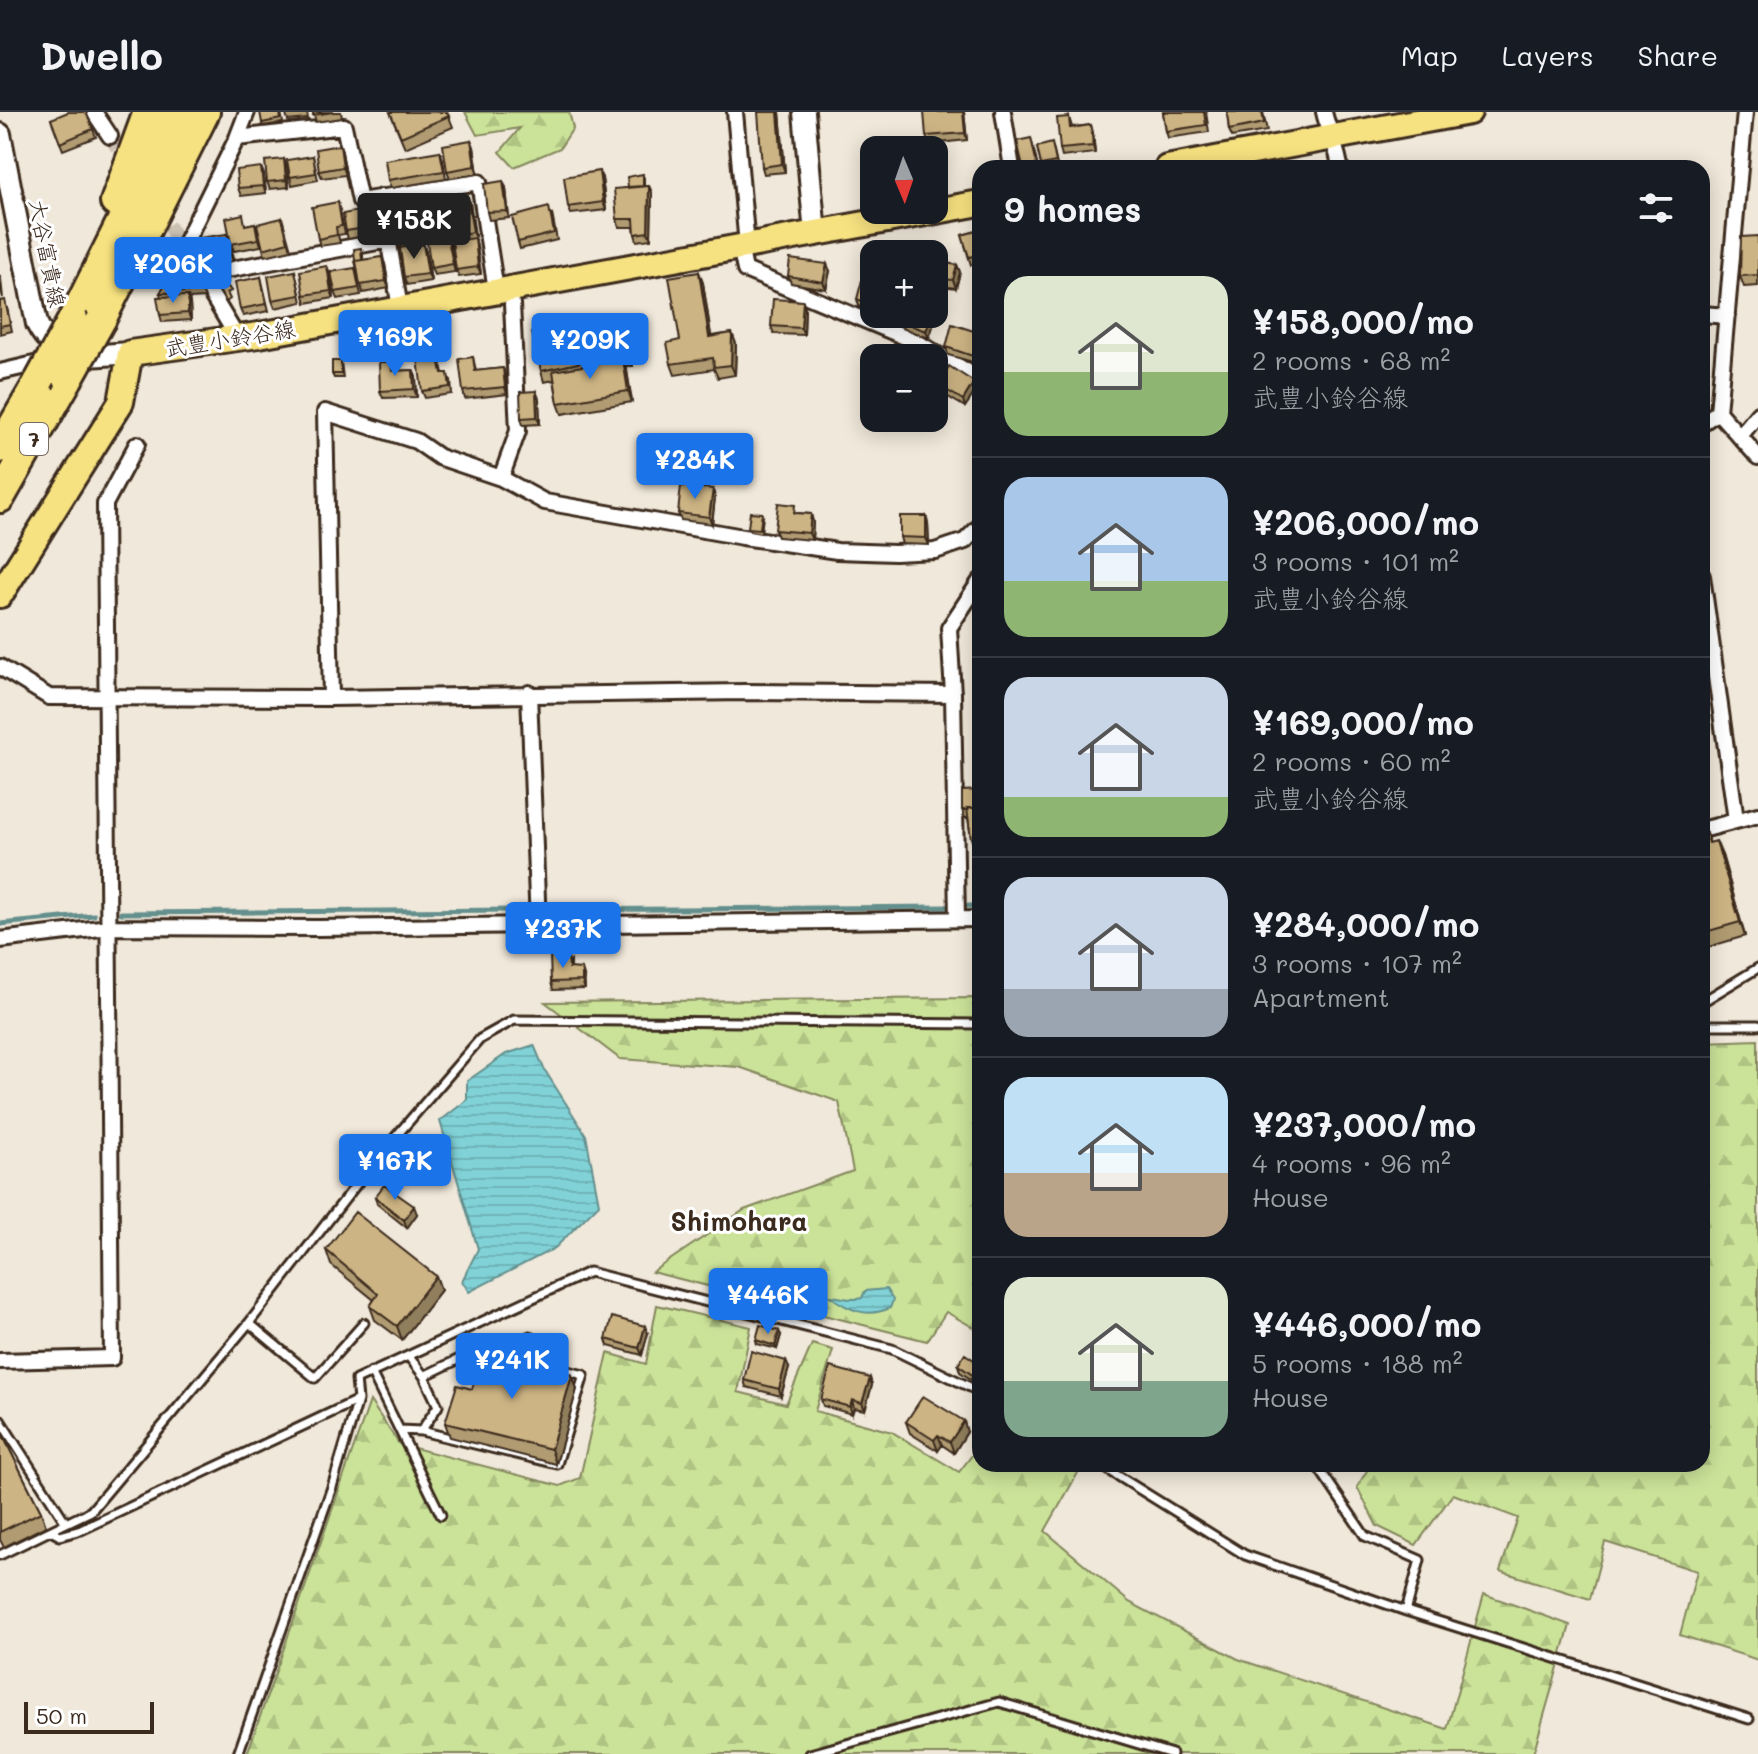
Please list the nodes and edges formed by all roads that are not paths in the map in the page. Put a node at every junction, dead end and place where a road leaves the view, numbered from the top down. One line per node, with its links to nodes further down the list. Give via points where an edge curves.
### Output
1 (94, 112): 14 (street)
2 (148, 112): 29 (highway, via 77,286)
3 (176, 112): 29 (highway, 7)
4 (205, 112): 24 (highway, 7)
5 (219, 112): 24 (highway, via 173,206)
6 (247, 112): 16 (street)
7 (735, 112): 25 (street)
8 (804, 112): 22 (main road)
9 (1003, 112): 17 (street)
10 (1324, 112): 15 (street)
11 (1469, 112): 15 (main road)
12 (1745, 112): 31 (street)
13 (0, 134): 34 (main road, 大谷富貴線, via 37,324)
14 (110, 136)
15 (1329, 137): 18 (main road); 19 (street)
16 (237, 138): 20 (street, via 344,126 360,201); 26 (street, via 183,247)
17 (1011, 160)
18 (1209, 160)
19 (1339, 160)
20 (381, 197): 23 (street); 27 (street, via 479,182)
21 (972, 205): 22 (main road, 武豊小鈴谷線)
22 (815, 234): 25 (main road, 武豊小鈴谷線)
23 (388, 240): 26 (street); 28 (street)
24 (142, 241): 29 (highway, 7)
25 (744, 246): 27 (main road, 武豊小鈴谷線); 36 (street, via 745,270 917,342)
26 (200, 275): 32 (street)
27 (504, 297): 28 (main road, 武豊小鈴谷線); 44 (street, via 518,431)
28 (400, 308): 32 (main road, 武豊小鈴谷線)
29 (86, 314): 34 (highway, 7, bridge); 42 (highway, 7, bridge)
30 (1710, 315): 31 (street)
31 (1727, 316): 37 (street)
32 (237, 337): 33 (main road, 武豊小鈴谷線)
33 (130, 353): 34 (main road); 48 (main road, via 121,402)
34 (69, 367): 35 (street); 45 (highway, 7)
35 (0, 372)
36 (972, 374)
37 (1718, 412): 39 (street); 40 (street)
38 (1758, 414): 40 (street)
39 (1710, 418)
40 (1740, 436): 43 (street)
41 (137, 444): 53 (street, via 105,504)
42 (0, 448)
43 (1758, 457)
44 (501, 478): 46 (street, via 545,502 837,551 935,551); 54 (street, via 439,457 416,441 325,412)
45 (0, 498)
46 (972, 534)
47 (972, 593): 52 (street, via 949,628)
48 (0, 595)
49 (1710, 633): 56 (street)
50 (0, 667): 53 (street, via 49,697)
51 (529, 693): 52 (street); 54 (street); 60 (street)
52 (953, 694): 58 (street, via 962,791)
53 (108, 698): 54 (street); 61 (street)
54 (331, 698)
55 (1758, 815): 56 (street)
56 (1736, 820): 57 (street)
57 (1710, 828)
58 (957, 919): 59 (street); 60 (street)
59 (972, 919)
60 (538, 925): 61 (street)
61 (109, 927): 62 (street); 73 (street, via 112,1358)
62 (0, 940)
63 (1758, 968): 64 (lane)
64 (1710, 997)
65 (972, 1024): 68 (lane, via 514,1020 470,1050 373,1163)
66 (1710, 1025): 67 (lane)
67 (1758, 1025)
68 (249, 1323): 69 (lane, via 315,1378); 84 (lane, via 91,1511)
69 (364, 1323)
70 (530, 1336): 71 (lane)
71 (498, 1353): 75 (lane, via 480,1349); 80 (lane, via 584,1375 557,1464)
72 (409, 1357): 74 (lane); 75 (lane); 76 (lane, via 589,1272 892,1349)
73 (0, 1361)
74 (371, 1372): 77 (lane, via 356,1380); 79 (lane)
75 (424, 1376): 80 (lane, via 438,1406)
76 (972, 1388)
77 (358, 1400): 85 (lane, via 81,1530 60,1536); 89 (lane)
78 (0, 1420): 84 (lane)
79 (400, 1430): 80 (lane); 83 (lane)
80 (421, 1431)
81 (1112, 1472): 87 (lane, via 1245,1555)
82 (1324, 1472): 87 (lane, via 1365,1536 1420,1560)
83 (441, 1515)
84 (66, 1523): 85 (lane)
85 (51, 1531): 86 (lane)
86 (0, 1555)
87 (1406, 1611): 88 (lane)
88 (1749, 1719)
89 (238, 1754)
90 (810, 1754): 91 (lane, via 999,1702)
91 (1172, 1754)

